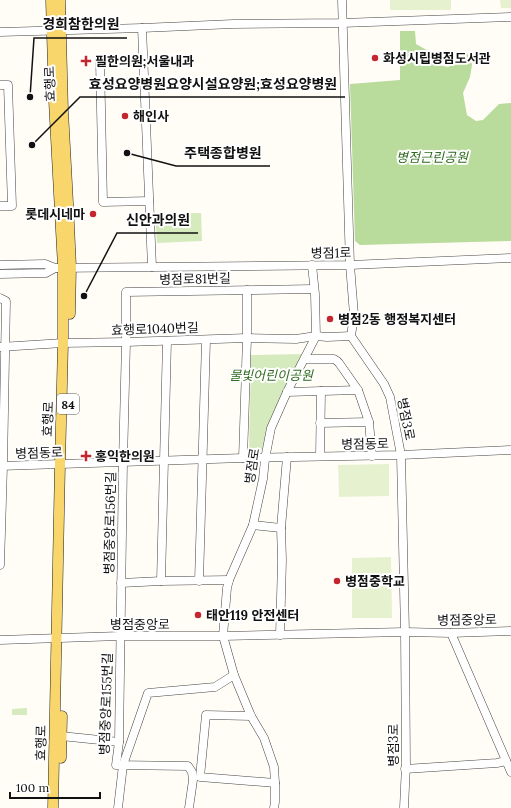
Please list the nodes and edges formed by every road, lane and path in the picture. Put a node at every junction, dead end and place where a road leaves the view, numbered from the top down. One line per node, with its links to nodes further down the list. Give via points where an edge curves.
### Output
1 (51, 0): 7 (main road, 효행로 / 84)
2 (60, 0): 7 (main road, 효행로 / 84)
3 (342, 0): 5 (street)
4 (511, 18): 5 (street)
5 (342, 23): 6 (street); 18 (street)
6 (142, 28): 7 (street); 10 (street)
7 (57, 30): 8 (street); 20 (main road, 효행로 / 84, via 54,101)
8 (0, 32)
9 (100, 61): 11 (street)
10 (144, 82): 11 (street); 13 (street)
11 (100, 83): 13 (street, via 104,202)
12 (0, 85): 14 (street, via 8,85 12,206)
13 (149, 201): 19 (street)
14 (0, 206)
15 (511, 258): 18 (street, 병점1로)
16 (0, 265): 20 (street, 병점1로, via 45,264)
17 (312, 265): 18 (street, 병점1로); 19 (street, 병점1로); 22 (street, 병점로)
18 (350, 265): 26 (street, via 354,315)
19 (152, 267): 20 (street, 병점1로)
20 (63, 268): 21 (street, 병점1로, via 46,273); 31 (main road, 효행로 / 84)
21 (0, 274)
22 (314, 289): 23 (street, 병점로81번길); 25 (street, 병점로)
23 (247, 290): 27 (street); 30 (street, 병점로81번길, via 126,292)
24 (0, 298): 32 (street, 병점동로, via 6,302)
25 (316, 336): 26 (street, 효행로1040번길); 27 (street, 효행로1040번길, via 296,339); 33 (street, 병점로)
26 (351, 336): 40 (street, 병점3로, via 390,397)
27 (247, 338): 28 (street, 효행로1040번길); 44 (street)
28 (206, 340): 29 (street, 효행로1040번길); 46 (street)
29 (167, 341): 30 (street, 효행로1040번길); 47 (street)
30 (126, 342): 31 (street, 효행로1040번길); 48 (street)
31 (66, 343): 32 (street, 효행로1040번길); 49 (main road, 효행로 / 84)
32 (2, 347): 50 (street, 병점동로)
33 (305, 359): 34 (street, via 334,359); 36 (street, 병점로)
34 (358, 390): 35 (street); 37 (street)
35 (321, 391): 36 (street); 38 (street)
36 (287, 392): 45 (street, 병점로, via 271,428)
37 (369, 422): 38 (street); 42 (street)
38 (320, 423): 41 (street)
39 (511, 450): 40 (street, 병점동로)
40 (401, 455): 42 (street, 병점동로); 59 (street, 병점3로)
41 (320, 456): 42 (street, 병점동로); 43 (street, 병점동로)
42 (372, 456)
43 (287, 457): 45 (street, 병점동로); 52 (street)
44 (244, 458): 45 (street, 병점동로); 46 (street, 병점동로)
45 (265, 458): 51 (street, 병점로)
46 (203, 460): 47 (street, 병점동로); 56 (street)
47 (164, 461): 48 (street, 병점동로); 55 (street)
48 (123, 462): 49 (street, 병점동로); 57 (street, 병점중앙로156번길)
49 (63, 464): 50 (street, 병점동로); 64 (main road, 효행로 / 84)
50 (2, 466): 53 (street)
51 (253, 525): 52 (street); 54 (street, 병점로)
52 (281, 528): 61 (street)
53 (0, 564)
54 (229, 580): 56 (street, 병점중앙로156번길); 63 (street, 병점로)
55 (161, 581): 56 (street, 병점중앙로156번길); 57 (street, 병점중앙로156번길)
56 (199, 581)
57 (121, 584): 62 (street, 병점중앙로156번길)
58 (511, 631): 60 (street, 병점중앙로)
59 (405, 632): 60 (street, 병점중앙로); 61 (street, 병점중앙로); 72 (street, 병점3로)
60 (451, 633): 70 (street)
61 (280, 635): 63 (street, 병점중앙로)
62 (120, 636): 63 (street, 병점중앙로); 64 (street, 병점중앙로); 69 (street, 병점중앙로155번길)
63 (223, 636): 66 (street, 병점로)
64 (60, 637): 65 (street, 병점중앙로); 68 (main road, 효행로 / 84); 75 (main road, 효행로 / 84)
65 (0, 640)
66 (234, 675): 67 (street, 병점로); 71 (street, 병점중앙로155번길, via 215,687 148,694)
67 (251, 716): 74 (street, 병점로, via 269,751); 74 (street, via 206,715 200,777)
68 (61, 736): 69 (street, 효행로); 76 (main road, 효행로 / 84)
69 (119, 742): 71 (street, 병점중앙로155번길, via 116,765)
70 (506, 761): 72 (street); 73 (street)
71 (123, 765): 77 (street, 병점중앙로155번길); 78 (street, via 188,766 193,780)
72 (405, 769): 80 (street, 병점3로)
73 (511, 772)
74 (275, 783): 79 (street, 병점로)
75 (53, 808)
76 (59, 808)
77 (118, 808)
78 (189, 808)
79 (274, 808)
80 (404, 808)

